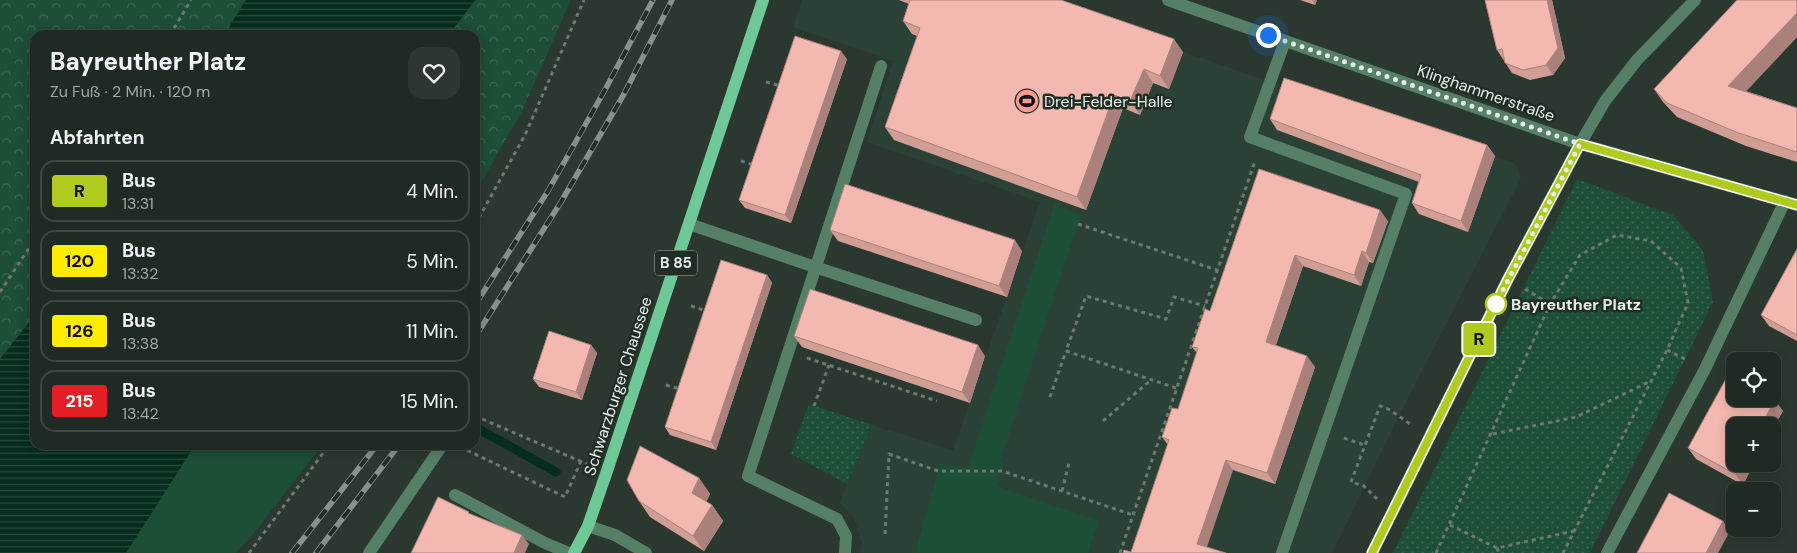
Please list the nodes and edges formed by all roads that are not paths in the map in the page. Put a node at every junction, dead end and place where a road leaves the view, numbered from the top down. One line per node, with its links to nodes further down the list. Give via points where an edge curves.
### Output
1 (763, 0): 8 (main road, Schwarzburger Chaussee / B 85)
2 (1168, 0): 4 (street, Klinghammerstraße)
3 (1695, 0): 6 (street, via 1637,60 1605,102)
4 (1285, 41): 6 (street, Klinghammerstraße); 19 (street, via 1250,137 1406,194)
5 (881, 66): 9 (street)
6 (1580, 144): 7 (street, Klinghammerstraße); 20 (street, via 1508,279)
7 (1791, 203): 21 (street)
8 (689, 224): 9 (street); 13 (main road, Schwarzburger Chaussee / B 85)
9 (815, 267): 10 (street); 18 (street, via 748,476 837,519 846,536)
10 (976, 320)
11 (439, 450): 14 (street)
12 (455, 494): 15 (street)
13 (588, 526): 16 (main road, Schwarzburger Chaussee / B 85); 17 (street, via 615,534)
14 (369, 553)
15 (569, 553)
16 (574, 553)
17 (646, 553)
18 (845, 553)
19 (1282, 553)
20 (1372, 553)
21 (1607, 553)

